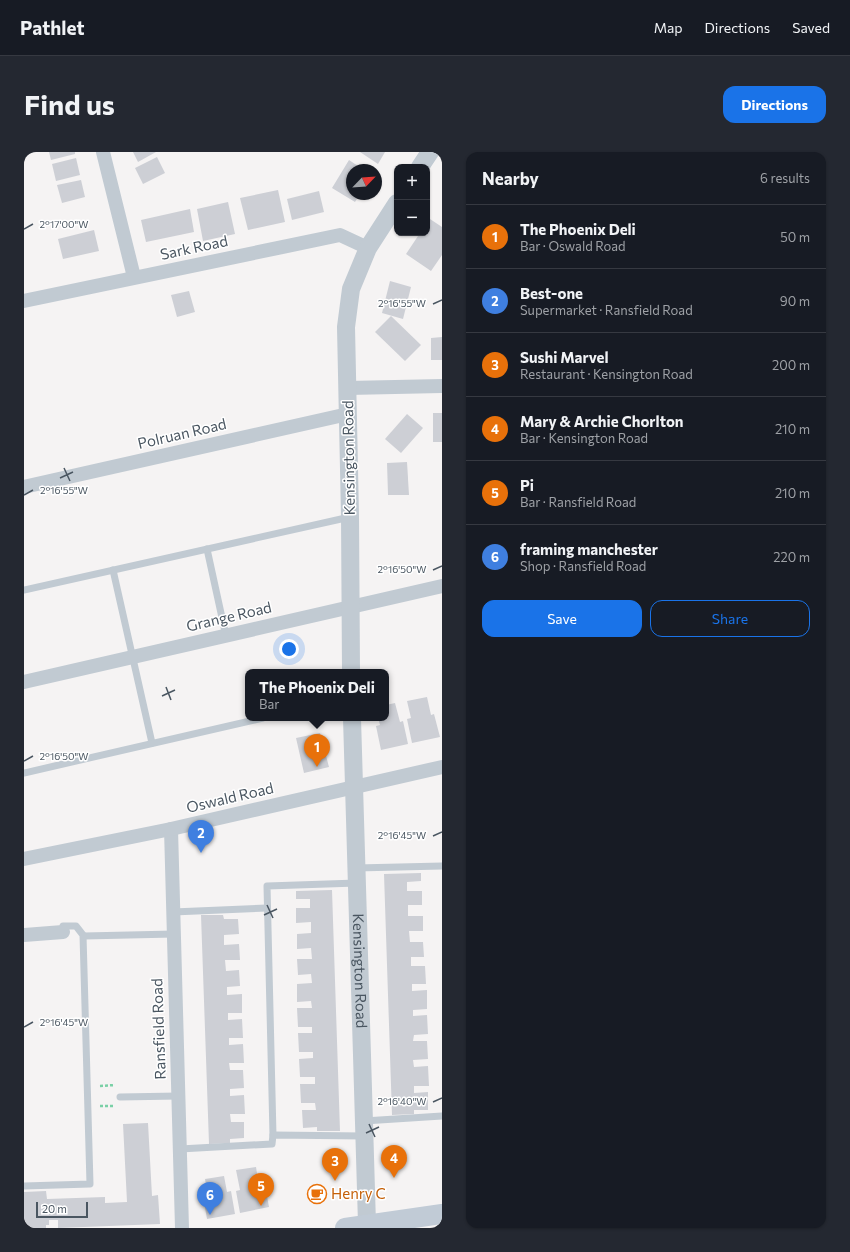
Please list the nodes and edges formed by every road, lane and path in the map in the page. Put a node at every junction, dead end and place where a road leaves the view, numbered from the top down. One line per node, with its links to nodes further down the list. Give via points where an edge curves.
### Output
1 (103, 152): 6 (street)
2 (430, 152): 3 (street)
3 (422, 164)
4 (394, 208): 5 (street, Kensington Road)
5 (368, 248): 6 (street, Sark Road, via 340,235); 9 (street, Kensington Road, via 351,289 346,327)
6 (134, 277): 7 (street, Sark Road)
7 (24, 301)
8 (442, 386): 9 (street)
9 (348, 388): 10 (street, Kensington Road)
10 (348, 414): 11 (street, Polruan Road); 12 (street, Kensington Road)
11 (24, 487)
12 (350, 516): 13 (lane); 17 (street, Kensington Road)
13 (207, 549): 14 (lane); 18 (lane)
14 (113, 570): 16 (lane); 19 (lane)
15 (442, 586): 17 (street, Grange Road)
16 (24, 590)
17 (350, 607): 18 (street, Grange Road); 20 (street, Kensington Road)
18 (226, 636): 19 (street, Grange Road)
19 (133, 657): 21 (street, Grange Road); 24 (lane)
20 (351, 669)
21 (24, 682)
22 (250, 721): 24 (lane)
23 (352, 721): 27 (street, Kensington Road)
24 (152, 743): 26 (lane)
25 (442, 767): 27 (street, Oswald Road)
26 (24, 772)
27 (354, 787): 28 (street, Oswald Road); 31 (street, Kensington Road)
28 (171, 829): 29 (street, Oswald Road); 33 (street, Ransfield Road)
29 (24, 859)
30 (442, 866): 31 (lane)
31 (357, 875): 32 (lane, via 266,886); 41 (street, Kensington Road)
32 (267, 908): 33 (lane); 42 (lane)
33 (173, 912): 36 (street, Ransfield Road)
34 (63, 932): 35 (street); 37 (lane, via 63,926 76,926)
35 (24, 934)
36 (174, 934): 37 (lane); 38 (street, Ransfield Road)
37 (84, 936): 44 (lane, via 90,1184)
38 (178, 1096): 39 (lane); 43 (street, Ransfield Road)
39 (120, 1097)
40 (442, 1116): 41 (lane)
41 (364, 1129): 42 (lane); 46 (street, Kensington Road)
42 (272, 1135): 43 (lane, via 272,1144)
43 (180, 1149): 47 (street, Ransfield Road)
44 (24, 1186)
45 (442, 1214): 46 (main road)
46 (367, 1224): 48 (main road)
47 (182, 1228)
48 (345, 1228)

